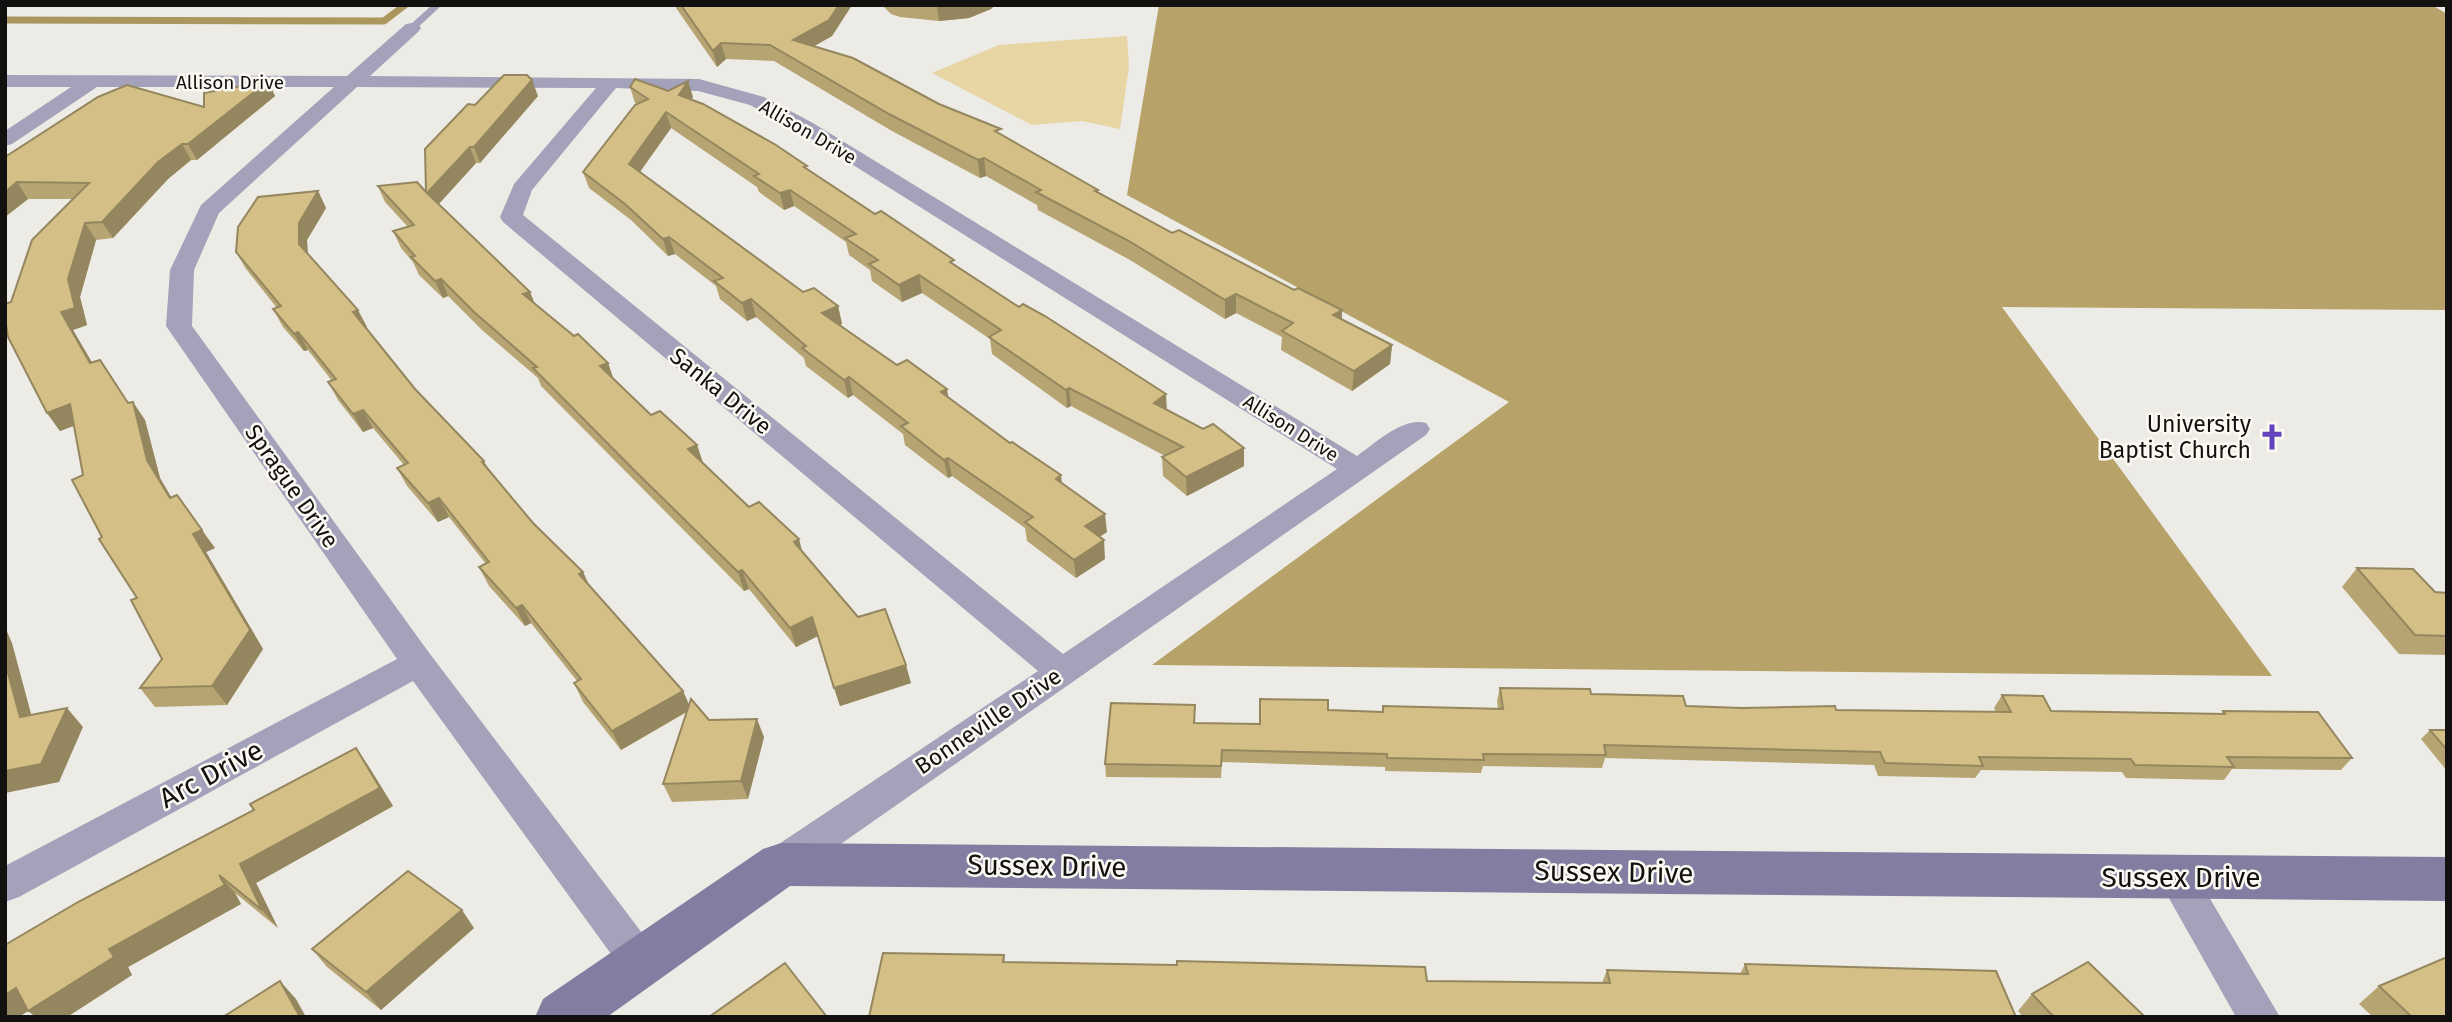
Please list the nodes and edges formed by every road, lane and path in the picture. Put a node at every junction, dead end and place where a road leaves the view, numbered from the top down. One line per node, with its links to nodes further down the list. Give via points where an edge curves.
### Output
1 (438, 5): 2 (lane)
2 (412, 28): 6 (street, Sprague Drive)
3 (5, 81): 4 (street, Allison Drive)
4 (93, 81): 6 (street, Allison Drive); 7 (street)
5 (611, 82): 6 (street, Allison Drive); 9 (street, Allison Drive, via 699,85 757,101); 11 (street, Sanka Drive, via 522,189 511,217)
6 (348, 83): 10 (street, Sprague Drive, via 209,210 182,270 179,326)
7 (5, 140)
8 (1416, 429): 9 (street, Bonneville Drive)
9 (1358, 469): 11 (street, Bonneville Drive)
10 (418, 663): 15 (street, Arc Drive); 16 (street, Sprague Drive)
11 (1061, 671): 12 (street, Bonneville Drive)
12 (781, 864): 13 (street, Sussex Drive); 16 (street, Bonneville Drive)
13 (2176, 877): 14 (street, Sussex Drive); 18 (street)
14 (2447, 879)
15 (5, 885)
16 (641, 963): 17 (street, Bonneville Drive)
17 (562, 1017)
18 (2259, 1017)

